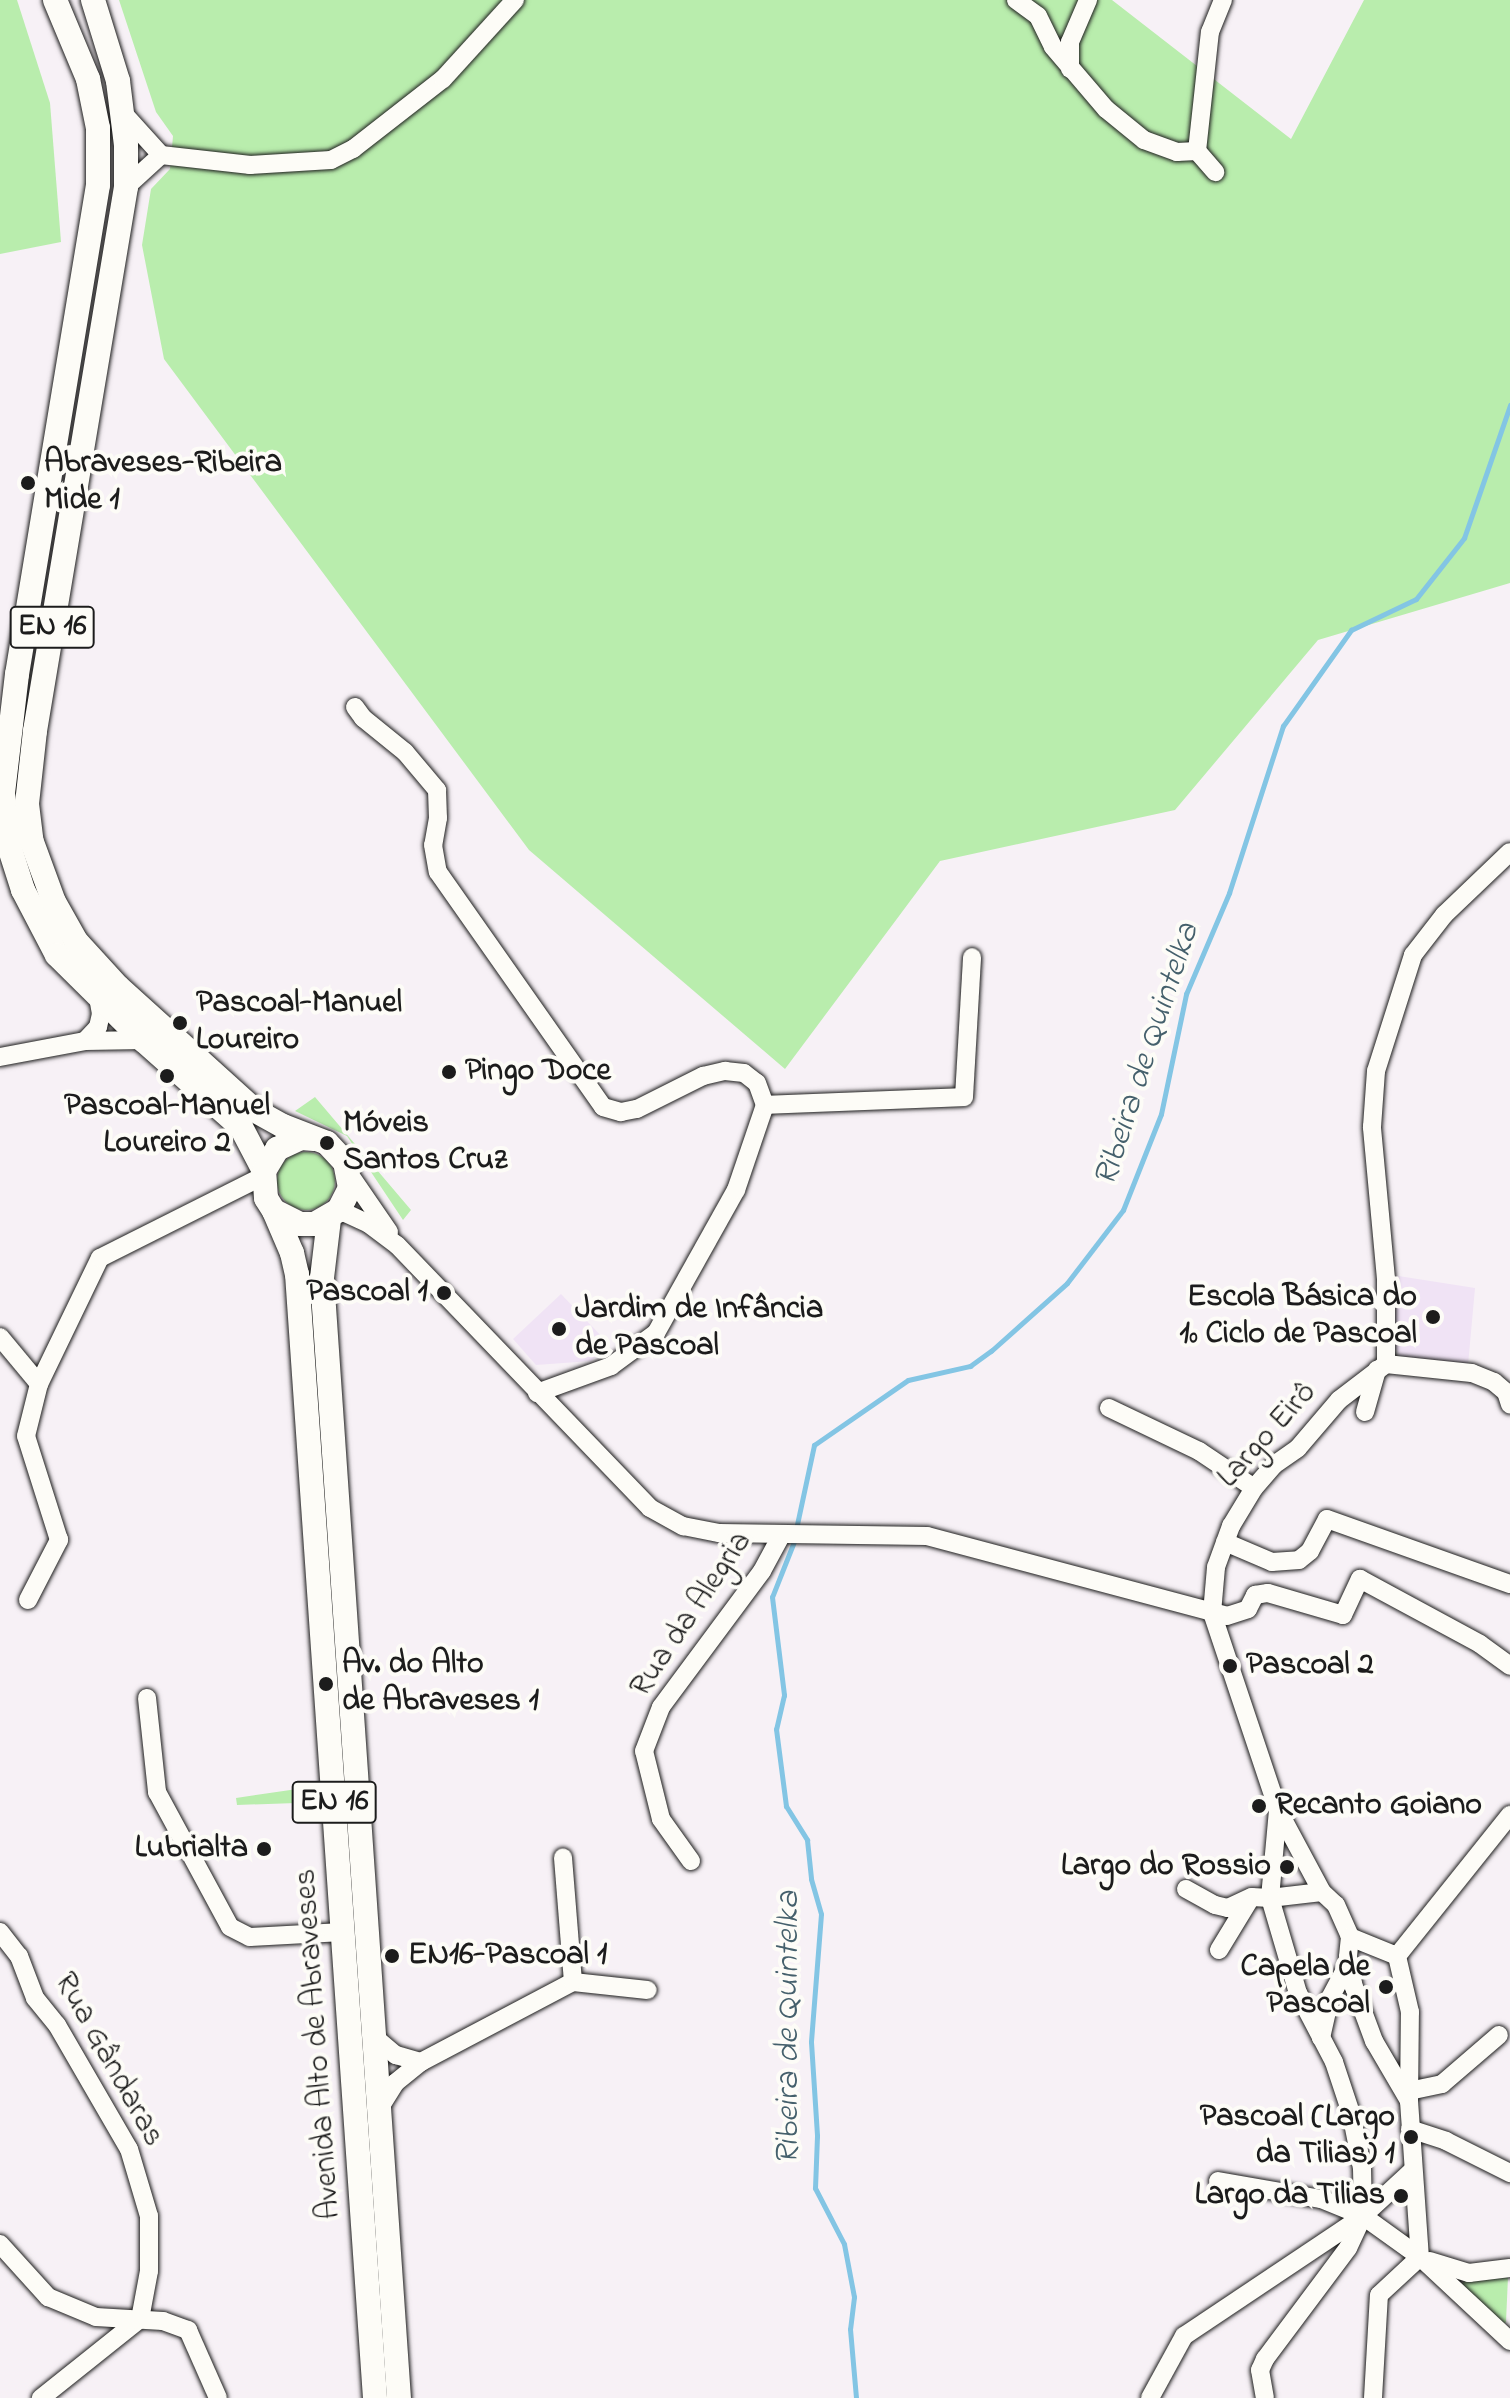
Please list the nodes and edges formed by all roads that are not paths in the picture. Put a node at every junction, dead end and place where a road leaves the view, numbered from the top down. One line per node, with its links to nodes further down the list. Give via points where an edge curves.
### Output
1 (55, 0): 13 (main road, EN 16, via 88,79 98,128 98,185)
2 (93, 0): 8 (main road, EN 16)
3 (515, 0): 10 (street, via 443,79 331,160 250,165)
4 (1016, 0): 7 (street, via 1038,16)
5 (1088, 0): 7 (street, via 1070,42)
6 (1223, 0): 9 (street, via 1210,32)
7 (1070, 69): 9 (street, via 1144,140 1177,152)
8 (124, 114): 10 (street); 12 (main road, EN 16)
9 (1197, 151): 11 (street)
10 (161, 155): 12 (street)
11 (1215, 172)
12 (126, 187): 22 (main road, EN 16, via 35,731 27,804 32,842 54,902 76,941 118,987 254,1110)
13 (8, 670): 17 (main road, EN 16, via 3,793 9,846 42,932)
14 (355, 707): 21 (street, via 437,790 433,845 438,872 603,1107 637,1109 703,1076 725,1071 744,1073 757,1083)
15 (1510, 852): 28 (street, via 1444,915 1413,955 1376,1071 1372,1127 1386,1279)
16 (972, 957): 21 (street, via 964,1097)
17 (98, 997): 18 (main road, EN 16); 19 (street, via 98,1027)
18 (143, 1040): 19 (street); 24 (main road, EN 16, via 241,1127)
19 (85, 1041): 20 (street)
20 (0, 1057)
21 (765, 1105): 30 (street, via 736,1190 656,1333 611,1366)
22 (314, 1139): 23 (main road, EN 16, via 338,1151); 24 (main road, via 301,1138 277,1149)
23 (350, 1175): 25 (main road, EN 16, via 350,1188); 26 (street)
24 (267, 1189): 25 (main road, via 300,1224); 29 (street, via 217,1201 100,1258); 50 (main road, Avenida Alto de Abraveses / EN 16, via 297,1274)
25 (334, 1214): 26 (street, via 369,1224); 59 (main road, Avenida Alto de Abraveses / EN 16, via 324,1237 322,1278)
26 (397, 1245): 30 (street)
27 (0, 1337): 29 (street)
28 (1382, 1367): 31 (street, via 1472,1373); 33 (street); 34 (street, Largo Eirô, via 1339,1400)
29 (39, 1384): 38 (street, via 26,1436 59,1540)
30 (537, 1393): 35 (street, via 650,1508 695,1529)
31 (1509, 1395)
32 (1109, 1408): 34 (street, via 1199,1451)
33 (1365, 1412)
34 (1254, 1488): 36 (street, Largo Eirô)
35 (782, 1534): 39 (street, via 927,1536); 45 (street, Rua da Alegria, via 762,1571 661,1707 644,1751 661,1819)
36 (1225, 1542): 37 (street, via 1272,1562 1299,1560 1310,1551 1327,1519); 39 (street, Largo Eirô, via 1216,1567)
37 (1510, 1584)
38 (28, 1600)
39 (1212, 1613): 40 (street, via 1240,1614 1255,1595 1268,1593 1343,1615 1360,1579); 42 (street)
40 (1510, 1666)
41 (147, 1698): 50 (street, via 157,1792 230,1927 250,1937)
42 (1278, 1810): 47 (street); 48 (street)
43 (1510, 1815): 53 (street)
44 (563, 1857): 55 (street)
45 (691, 1861)
46 (1186, 1889): 48 (street, via 1228,1908)
47 (1322, 1892): 48 (street); 51 (street, via 1336,1905)
48 (1261, 1897): 52 (street); 60 (street)
49 (0, 1932): 73 (street, Rua Gândaras, via 19,1956 35,1998 57,2025 129,2149 149,2216 149,2271)
50 (343, 1932): 77 (main road, Avenida Alto de Abraveses / EN 16)
51 (1350, 1937): 53 (street); 54 (street)
52 (1219, 1950)
53 (1397, 1956): 57 (street)
54 (1349, 1963): 60 (street, via 1330,1998); 61 (street)
55 (573, 1982): 56 (street); 62 (street)
56 (648, 1990)
57 (1410, 2032): 61 (street, via 1396,2045); 63 (street)
58 (1499, 2035): 63 (street, via 1442,2084)
59 (373, 2036): 62 (street, via 396,2055); 64 (main road, Avenida Alto de Abraveses / EN 16)
60 (1321, 2038): 69 (street, via 1351,2113 1362,2168)
61 (1374, 2041): 63 (street)
62 (421, 2062): 64 (street, via 395,2083)
63 (1409, 2096): 65 (street)
64 (379, 2109): 78 (main road, Avenida Alto de Abraveses / EN 16)
65 (1410, 2129): 66 (street); 67 (street)
66 (1413, 2170): 69 (street); 71 (street)
67 (1510, 2173)
68 (1218, 2181): 69 (street, via 1321,2199)
69 (1363, 2216): 71 (street); 79 (street, via 1184,2336); 80 (street, via 1348,2248 1265,2359 1260,2370)
70 (0, 2244): 73 (street, via 48,2297 96,2317)
71 (1420, 2257): 72 (street, via 1469,2273); 74 (street); 81 (street, via 1379,2295)
72 (1510, 2268)
73 (140, 2319): 75 (street); 76 (street, via 188,2330)
74 (1510, 2341)
75 (41, 2398)
76 (218, 2398)
77 (375, 2398)
78 (399, 2398)
79 (1150, 2398)
80 (1265, 2398)
81 (1373, 2398)

